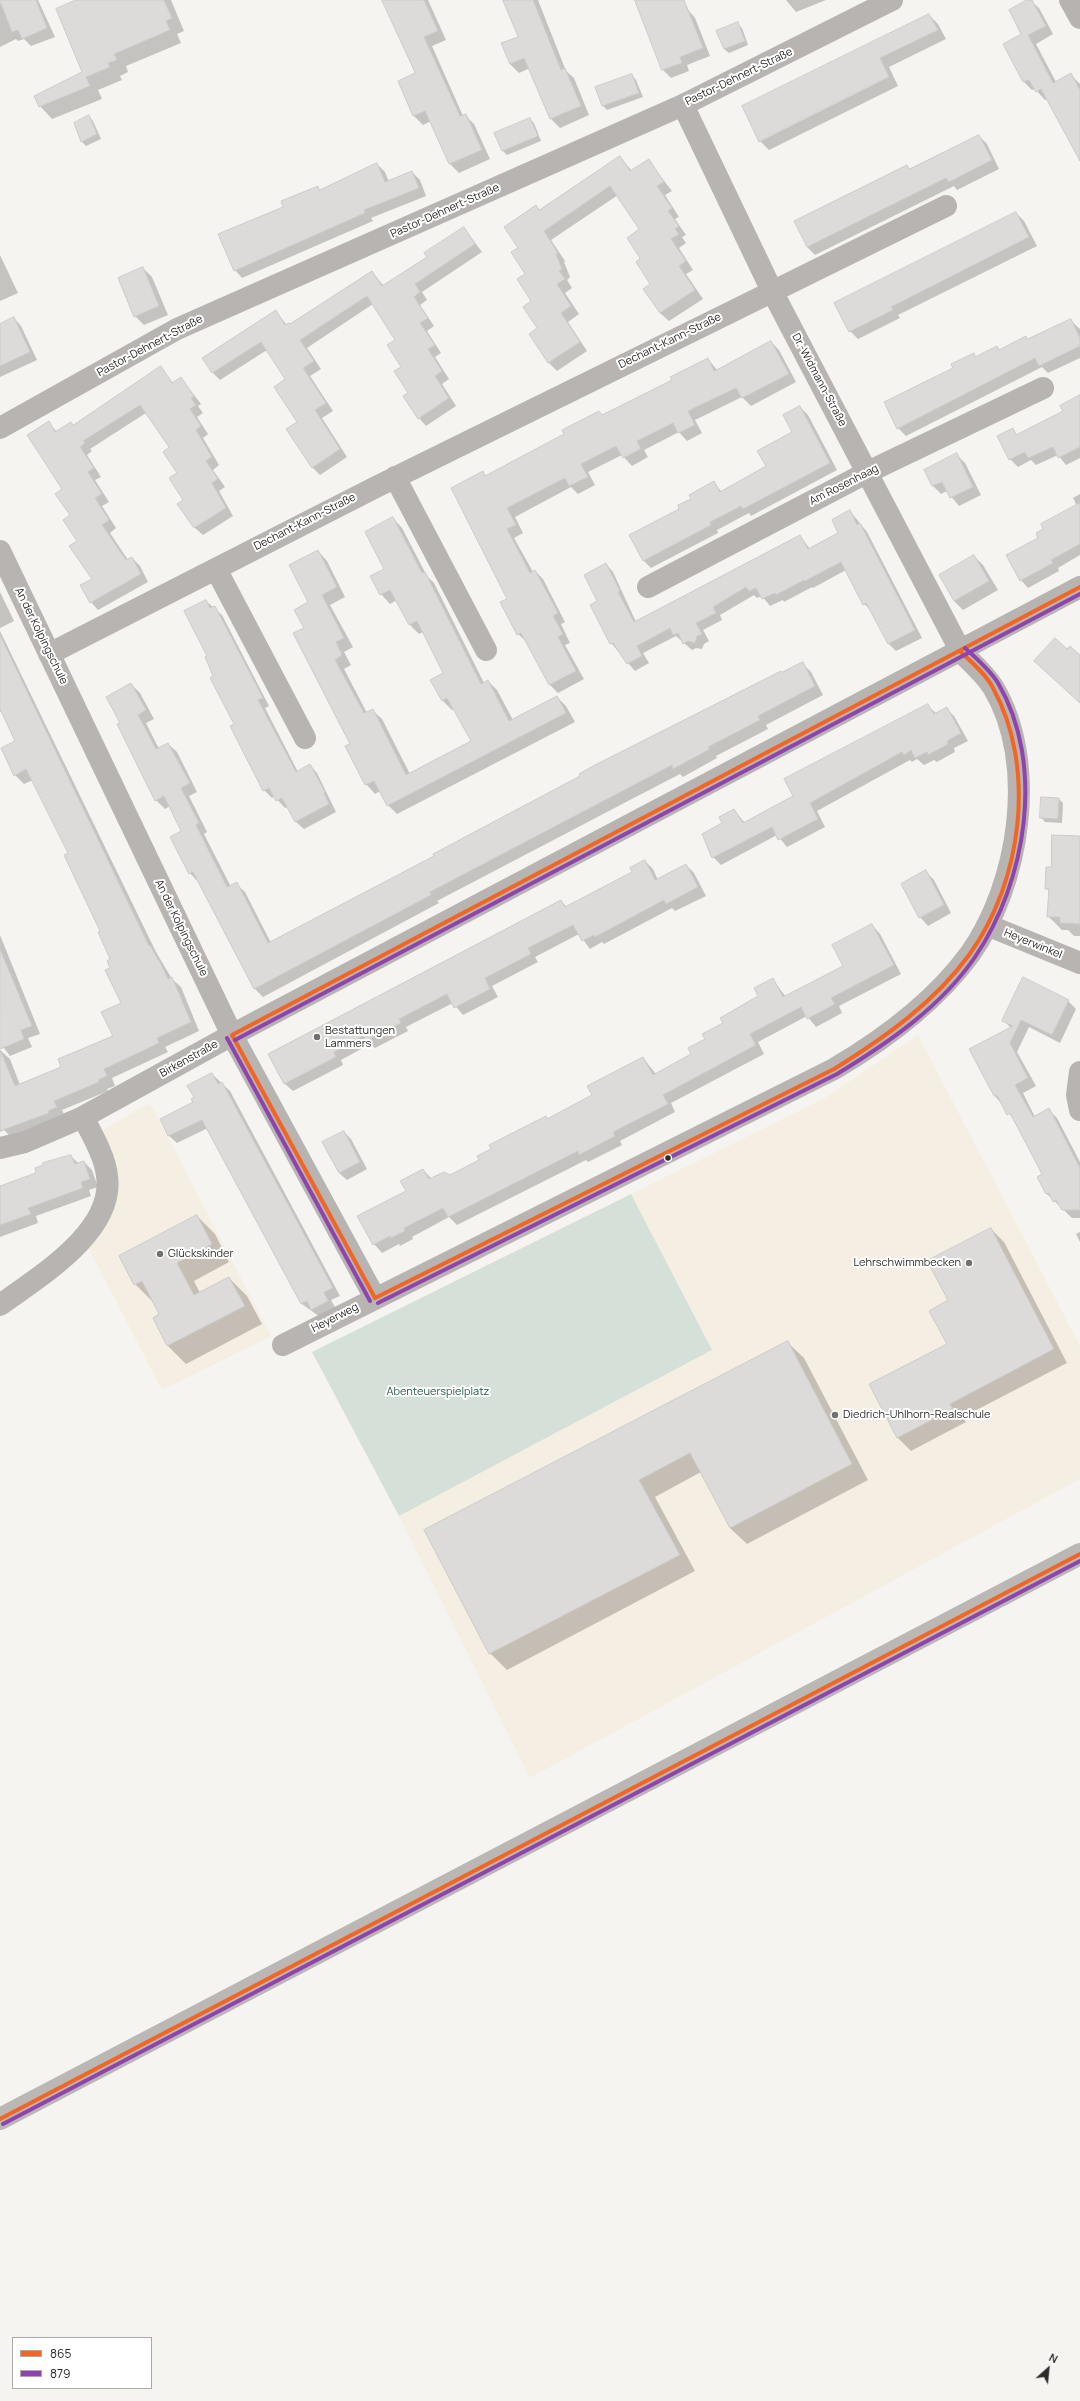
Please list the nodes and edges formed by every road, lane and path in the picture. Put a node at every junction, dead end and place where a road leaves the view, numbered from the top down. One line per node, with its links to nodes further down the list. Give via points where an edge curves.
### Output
1 (892, 0): 4 (street, Pastor-Dehnert-Straße)
2 (1070, 0): 3 (main road)
3 (1080, 18)
4 (683, 105): 6 (street, Dr.-Widmann-Straße); 8 (street, Pastor-Dehnert-Straße, via 177,329)
5 (946, 206): 6 (street, Dechant-Kann-Straße)
6 (772, 291): 9 (street, Dr.-Widmann-Straße); 10 (street, Dechant-Kann-Straße)
7 (1043, 388): 9 (street, Am Rosenhaag)
8 (0, 428)
9 (868, 472): 14 (street, Am Rosenhaag); 16 (street, Dr.-Widmann-Straße)
10 (395, 477): 12 (street, Dechant-Kann-Straße); 15 (street)
11 (0, 551): 17 (street, An der Kolpingschule)
12 (216, 569): 17 (street, Dechant-Kann-Straße); 18 (street)
13 (1080, 587): 16 (street, Birkenstraße)
14 (648, 588)
15 (486, 650)
16 (961, 652): 19 (street, Heyerweg, via 983,673 1001,703 1015,744 1018,765 1017,821 1011,856 1004,882); 21 (street, Birkenstraße)
17 (49, 654): 21 (street, An der Kolpingschule)
18 (305, 738)
19 (987, 924): 20 (street, Heyerwinkel); 26 (street, Heyerweg, via 970,954 928,1000 884,1037 849,1060)
20 (1080, 963)
21 (232, 1035): 24 (street, Birkenstraße); 26 (street, An der Kolpingschule)
22 (1080, 1072): 23 (street, via 1077,1095)
23 (1080, 1110)
24 (83, 1117): 25 (street, Birkenstraße, via 26,1142); 27 (street, via 107,1175 106,1192 100,1211 74,1249)
25 (0, 1148)
26 (375, 1298): 28 (street, Heyerweg)
27 (0, 1305)
28 (283, 1345)
29 (1080, 1554): 30 (main road)
30 (0, 2119)

